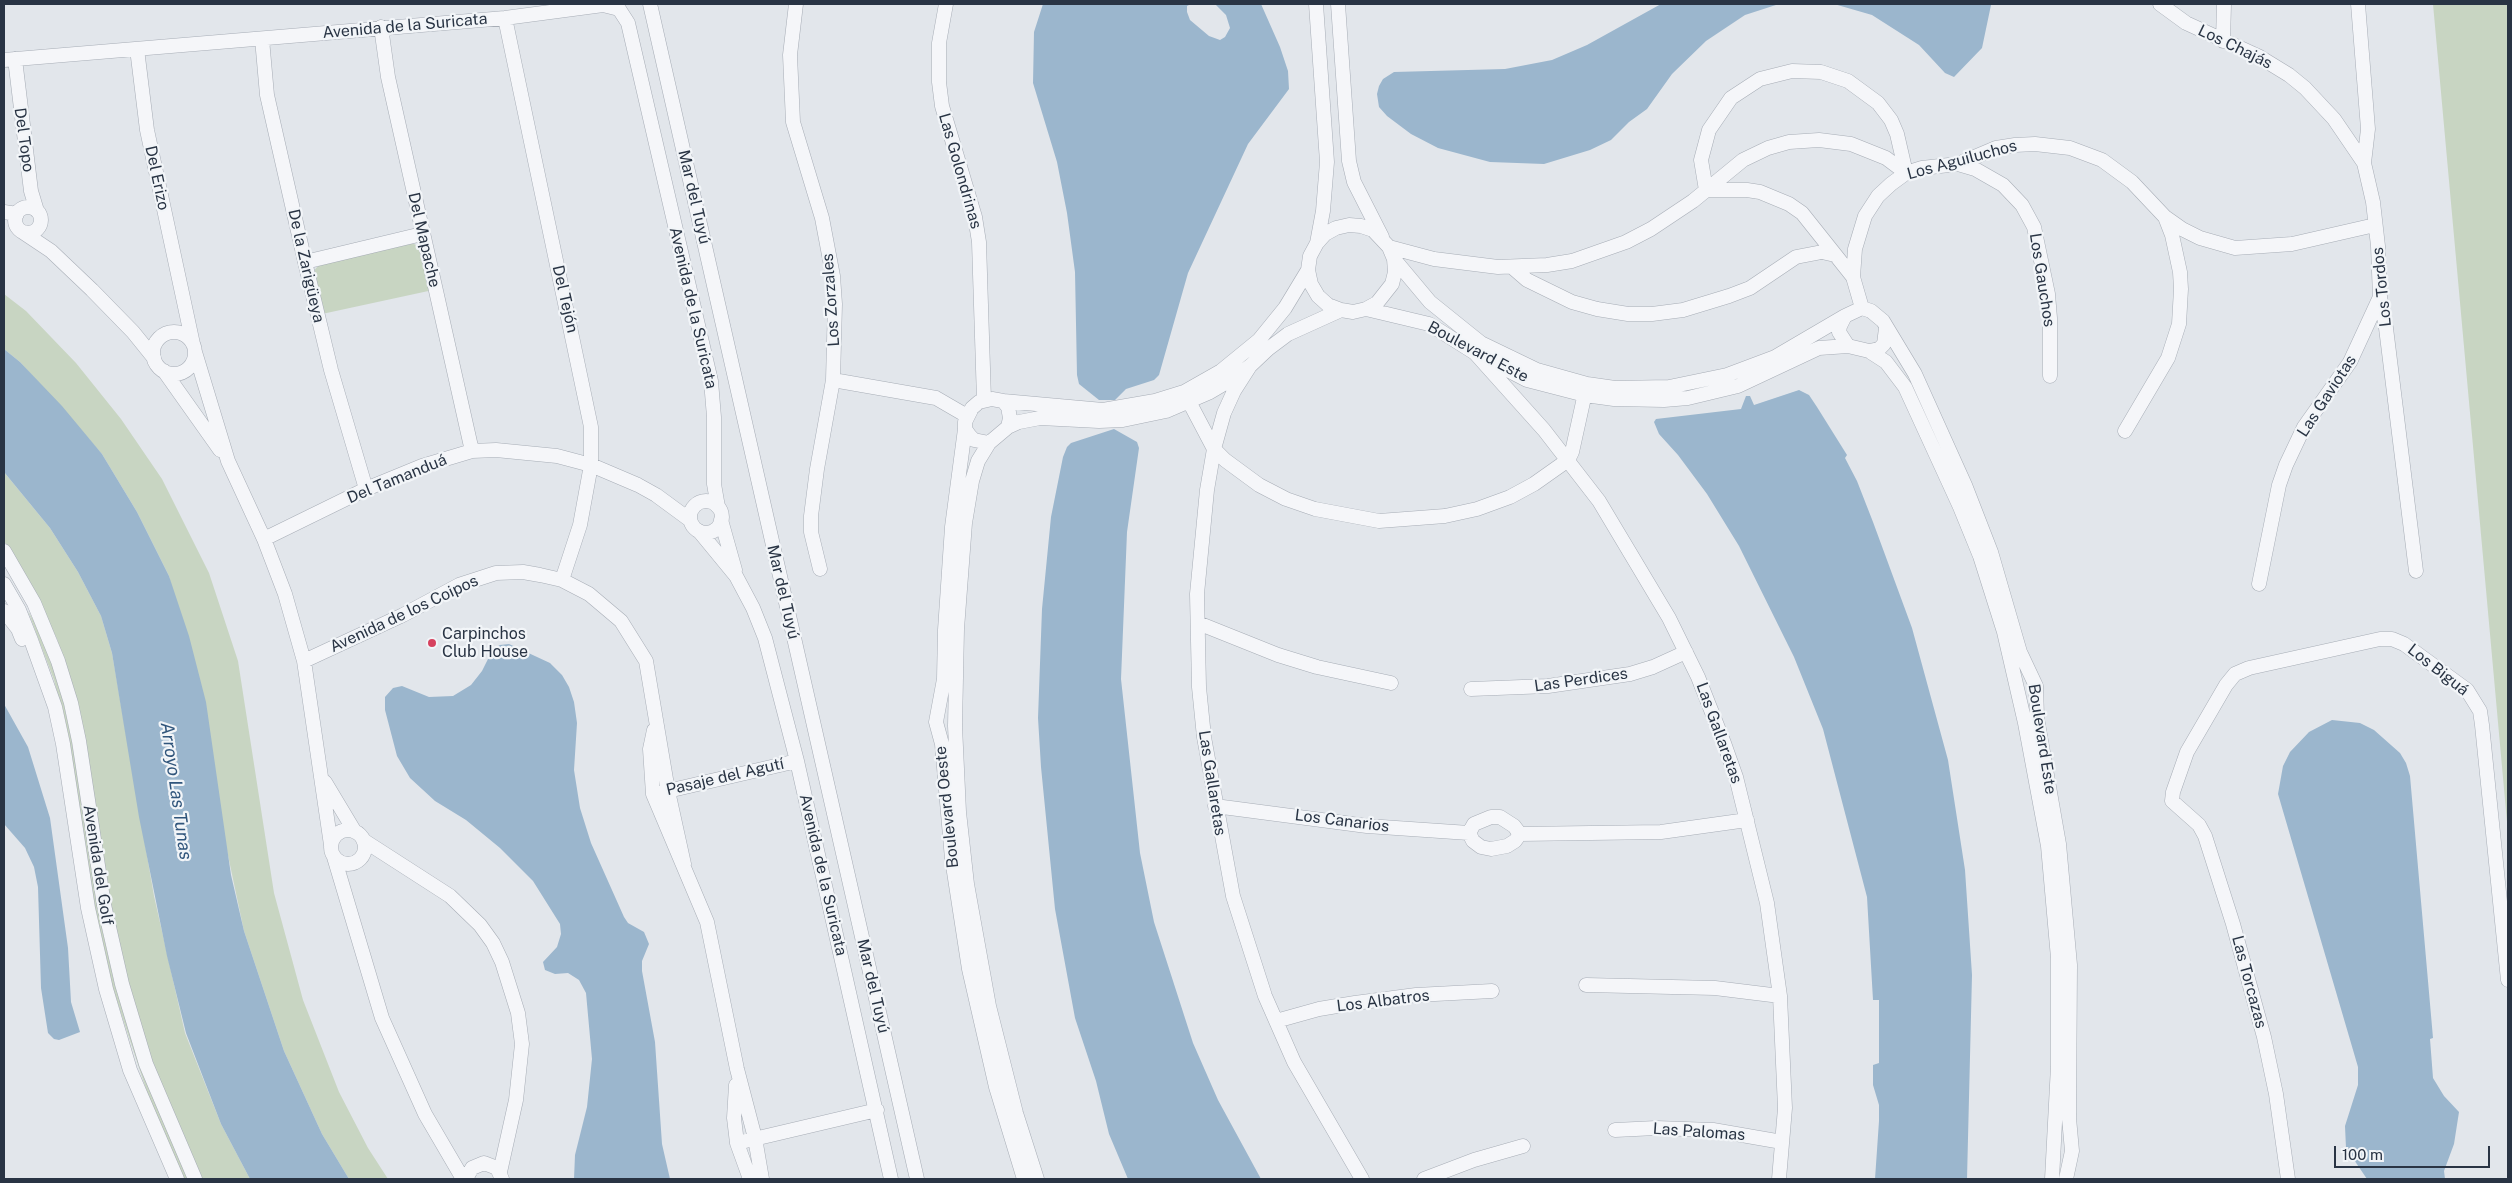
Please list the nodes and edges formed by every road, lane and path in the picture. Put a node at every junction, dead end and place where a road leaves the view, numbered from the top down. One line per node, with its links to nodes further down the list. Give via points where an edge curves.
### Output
1 (650, 4): 137 (street, Mar del Tuyú)
2 (796, 4): 50 (street, Los Zorzales, via 790,55 791,101 799,147 822,218 833,276 836,332)
3 (946, 4): 53 (street, Las Golondrinas, via 939,43 939,82 942,106 979,242)
4 (1316, 4): 25 (street, via 1327,162)
5 (1338, 4): 26 (street, via 1349,161 1354,182)
6 (2160, 4): 12 (street, Los Chajás, via 2186,23)
7 (2224, 4): 12 (street)
8 (2358, 4): 15 (street, Los Tordos, via 2368,129)
9 (504, 18): 10 (street, Avenida de la Suricata); 64 (street, Del Tejón, via 585,387 592,427); 66 (street, Avenida de la Suricata, via 603,5 619,9 628,23 711,381 714,484)
10 (382, 27): 11 (street, Avenida de la Suricata); 24 (street, Del Mapache, via 388,77)
11 (262, 39): 13 (street, Avenida de la Suricata); 29 (street, De la Zarigüeya, via 267,95)
12 (2223, 41): 15 (street, Los Chajás, via 2271,63 2305,88 2334,119)
13 (137, 50): 14 (street, Avenida de la Suricata); 34 (street, Del Erizo, via 147,130)
14 (9, 60): 19 (street, Del Topo)
15 (2364, 163): 23 (street, Los Tordos)
16 (1958, 164): 17 (street, Los Aguiluchos); 21 (street, Los Aguiluchos, via 1996,148 2016,145 2070,148 2116,169); 49 (street, Los Gauchos, via 2003,185 2022,205 2034,227 2050,318)
17 (1906, 173): 18 (street, via 1886,158 1860,146 1830,141 1797,141 1768,148 1743,160); 18 (street, via 1891,120 1870,95 1837,76 1792,70 1745,87 1718,114 1708,130 1701,160); 32 (street, Los Aguiluchos, via 1878,196 1865,216 1855,249)
18 (1706, 190): 28 (street, via 1747,190 1789,204 1812,224); 30 (street, via 1673,215 1626,242 1572,261)
19 (31, 191): 20 (street, Del Topo); 22 (street, Del Topo)
20 (39, 217): 22 (street, via 31,208); 22 (street, via 33,232); 27 (street, Del Topo)
21 (2165, 217): 23 (street, Los Aguiluchos, via 2200,238 2235,248 2292,244); 57 (street, via 2180,272 2179,324 2168,358)
22 (14, 218): 27 (street)
23 (2375, 225): 33 (street, Los Tordos)
24 (422, 234): 29 (street); 61 (street, Del Mapache)
25 (1317, 243): 26 (street, via 1325,234 1349,225 1373,230); 31 (street, via 1310,256)
26 (1389, 248): 30 (street, via 1456,263); 36 (street, via 1392,284 1386,295); 51 (street, Boulevard Este, via 1430,302 1481,342)
27 (51, 251): 40 (street)
28 (1835, 255): 30 (street, via 1822,252 1796,257 1743,291 1703,306 1652,314 1620,313 1572,302 1533,284); 32 (street)
29 (304, 262): 65 (street, De la Zarigüeya)
30 (1512, 267)
31 (1308, 270): 37 (street, via 1318,296); 52 (street, via 1285,308 1259,340)
32 (1853, 277): 35 (street)
33 (2380, 297): 72 (street, Los Tordos); 77 (street, Las Gaviotas, via 2350,362 2304,427 2286,465)
34 (184, 304): 41 (street, via 176,324); 43 (street, Del Erizo)
35 (1862, 308): 38 (street); 39 (street, via 1877,315)
36 (1366, 309): 37 (street, via 1354,312); 45 (street, Boulevard Este, via 1429,324)
37 (1341, 310): 47 (street, via 1288,334)
38 (1845, 316): 42 (street, via 1840,332); 51 (street, Boulevard Este, via 1775,357 1727,375 1649,388)
39 (1886, 328): 44 (street, via 1884,344); 59 (street, Boulevard Este, via 1915,374)
40 (132, 332): 41 (street); 46 (street)
41 (164, 336): 43 (street, via 179,333); 46 (street, via 156,344)
42 (1848, 346): 44 (street); 51 (street, Boulevard Este, via 1819,348 1738,386 1688,398 1639,400)
43 (194, 348): 48 (street, via 194,360 185,371 171,374); 63 (street, Del Erizo)
44 (1869, 351): 59 (street, Boulevard Este, via 1886,362)
45 (1475, 353): 51 (street, Boulevard Este, via 1527,380); 62 (street, Las Gallaretas)
46 (154, 358): 48 (street)
47 (1250, 366): 52 (street, via 1210,392); 60 (street, Las Gallaretas, via 1224,413)
48 (164, 371): 63 (street)
49 (2050, 376)
50 (833, 380): 55 (street, via 936,398); 71 (street, Los Zorzales, via 816,469 811,516 810,532)
51 (1586, 390): 62 (street)
52 (1186, 397): 54 (street, via 1103,410); 56 (street, via 1166,411 1123,420 1040,418); 60 (street)
53 (984, 400): 54 (street); 55 (street, via 972,408)
54 (1002, 401): 56 (street, via 1010,413)
55 (966, 423): 58 (street, via 974,440); 70 (street, Boulevard Oeste)
56 (1008, 427): 58 (street)
57 (2125, 431)
58 (989, 443): 70 (street, Boulevard Oeste, via 978,461 972,481)
59 (1940, 444): 69 (street, Boulevard Este)
60 (1214, 449): 62 (street, via 1259,485 1286,499 1315,509 1379,521 1446,516 1477,509 1510,497); 79 (street, Las Gallaretas, via 1200,547)
61 (472, 451): 64 (street, Del Tamanduá, via 537,452); 65 (street, Del Tamanduá, via 422,466)
62 (1568, 460): 80 (street, Las Gallaretas, via 1600,501)
63 (228, 461): 67 (street)
64 (592, 465): 66 (street, Del Tamanduá, via 638,485 675,509); 75 (street, Del Tejón, via 580,525)
65 (366, 489): 67 (street, Del Tamanduá)
66 (705, 514): 74 (street, Avenida de la Suricata); 74 (street, Avenida de la Suricata)
67 (264, 539): 81 (street, via 285,594)
68 (4, 551): 73 (street, Avenida del Golf)
69 (1985, 554): 82 (street, Boulevard Este); 83 (street, Boulevard Este)
70 (956, 560): 88 (street, Boulevard Oeste, via 944,679); 89 (street, Boulevard Oeste)
71 (820, 569)
72 (2416, 571)
73 (16, 572): 76 (street); 133 (street, Avenida del Golf, via 34,602 71,703 107,921 130,1012 146,1064)
74 (736, 576): 94 (street, Avenida de la Suricata, via 765,638)
75 (562, 580): 81 (street, Avenida de los Coipos, via 523,572 496,573 459,584 403,615); 90 (street, Avenida de los Coipos, via 605,606 631,634 646,661)
76 (4, 583): 93 (street, Avenida del Golf, via 42,666)
77 (2259, 584)
78 (4, 611): 93 (street, via 18,629)
79 (1198, 623): 84 (street, via 1317,667); 99 (street, Las Gallaretas, via 1200,695)
80 (1686, 652): 85 (street, Las Perdices, via 1630,674 1548,686); 101 (street, Las Gallaretas, via 1724,743)
81 (304, 661): 95 (street)
82 (2029, 670): 83 (street, via 2018,672); 87 (street, Boulevard Este, via 2036,686)
83 (2014, 678): 86 (street, Boulevard Este)
84 (1391, 682)
85 (1471, 689)
86 (2019, 699): 87 (street, via 2029,704); 105 (street, Boulevard Este)
87 (2036, 700): 105 (street, Boulevard Este)
88 (938, 706): 89 (street, via 950,704); 92 (street, Boulevard Oeste, via 936,722)
89 (955, 710): 91 (street, Boulevard Oeste)
90 (656, 722): 96 (street, Avenida de los Coipos); 97 (street, Avenida de los Coipos, via 650,749)
91 (955, 726): 92 (street, via 948,732); 100 (street, Boulevard Oeste)
92 (939, 732): 100 (street, Boulevard Oeste)
93 (63, 744): 132 (street, Avenida del Golf, via 88,908 106,989 130,1070)
94 (797, 761): 96 (street, Pasaje del Agutí); 118 (street, Avenida de la Suricata)
95 (321, 774): 104 (street); 106 (street)
96 (668, 791): 97 (street, Pasaje del Agutí); 109 (street, Avenida de los Coipos)
97 (653, 794): 109 (street, Avenida de los Coipos)
98 (2172, 801): 111 (street, Los Biguá, via 2187,752 2235,674 2249,668 2380,639 2404,644 2467,690 2480,711); 143 (street, Las Torcazas, via 2199,825 2233,924 2270,1066)
99 (1215, 806): 102 (street, Los Canarios, via 1367,826); 116 (street, Las Gallaretas, via 1233,896 1251,957)
100 (953, 813): 119 (street, Boulevard Oeste, via 967,884 975,969 997,1046)
101 (1747, 820): 103 (street, via 1661,832); 115 (street, Las Gallaretas, via 1767,903)
102 (1469, 833): 103 (street, via 1473,841 1491,850 1508,846); 103 (street, via 1474,824 1491,817 1507,820)
103 (1520, 834)
104 (359, 836): 106 (street, via 340,833); 107 (street); 108 (street, via 365,850)
105 (2054, 845): 114 (street, Boulevard Este, via 2057,934)
106 (333, 851): 108 (street, via 342,863); 110 (street)
107 (391, 860): 108 (street); 126 (street, via 460,905 493,943 502,962 518,1014 522,1044 516,1100)
108 (354, 863): 110 (street)
109 (684, 864): 117 (street, Avenida de los Coipos, via 707,922)
110 (342, 879): 128 (street, via 382,1018 425,1114 449,1157)
111 (2508, 980)
112 (1586, 985): 115 (street, via 1672,986)
113 (1492, 990): 116 (street, Los Albatros, via 1355,1003)
114 (2065, 992): 123 (street, Boulevard Este); 125 (street, Boulevard Este)
115 (1780, 996): 122 (street, Las Gallaretas)
116 (1276, 1021): 140 (street, Las Gallaretas, via 1294,1062)
117 (736, 1069): 121 (street, Avenida de los Coipos); 124 (street, Avenida de los Coipos, via 734,1118)
118 (877, 1110): 121 (street); 136 (street, Avenida de la Suricata)
119 (1010, 1115): 138 (street, Boulevard Oeste); 139 (street, Boulevard Oeste)
120 (1615, 1130): 122 (street, Las Palomas, via 1713,1130)
121 (755, 1138): 124 (street); 135 (street, Avenida de los Coipos)
122 (1782, 1142): 142 (street, Las Gallaretas)
123 (2054, 1142): 125 (street, via 2066,1140); 129 (street, Boulevard Este)
124 (737, 1143): 134 (street, Avenida de los Coipos)
125 (2071, 1143): 130 (street, Boulevard Este)
126 (505, 1145): 128 (street); 131 (street)
127 (1524, 1146): 141 (street)
128 (471, 1172): 131 (street, via 493,1165)
129 (2052, 1174): 130 (street, via 2057,1171)
130 (2067, 1175)
131 (501, 1176)
132 (176, 1179)
133 (195, 1179)
134 (750, 1179)
135 (762, 1179)
136 (891, 1179)
137 (917, 1179)
138 (1024, 1179)
139 (1037, 1179)
140 (1362, 1179)
141 (1424, 1179)
142 (1779, 1179)
143 (2288, 1179)

